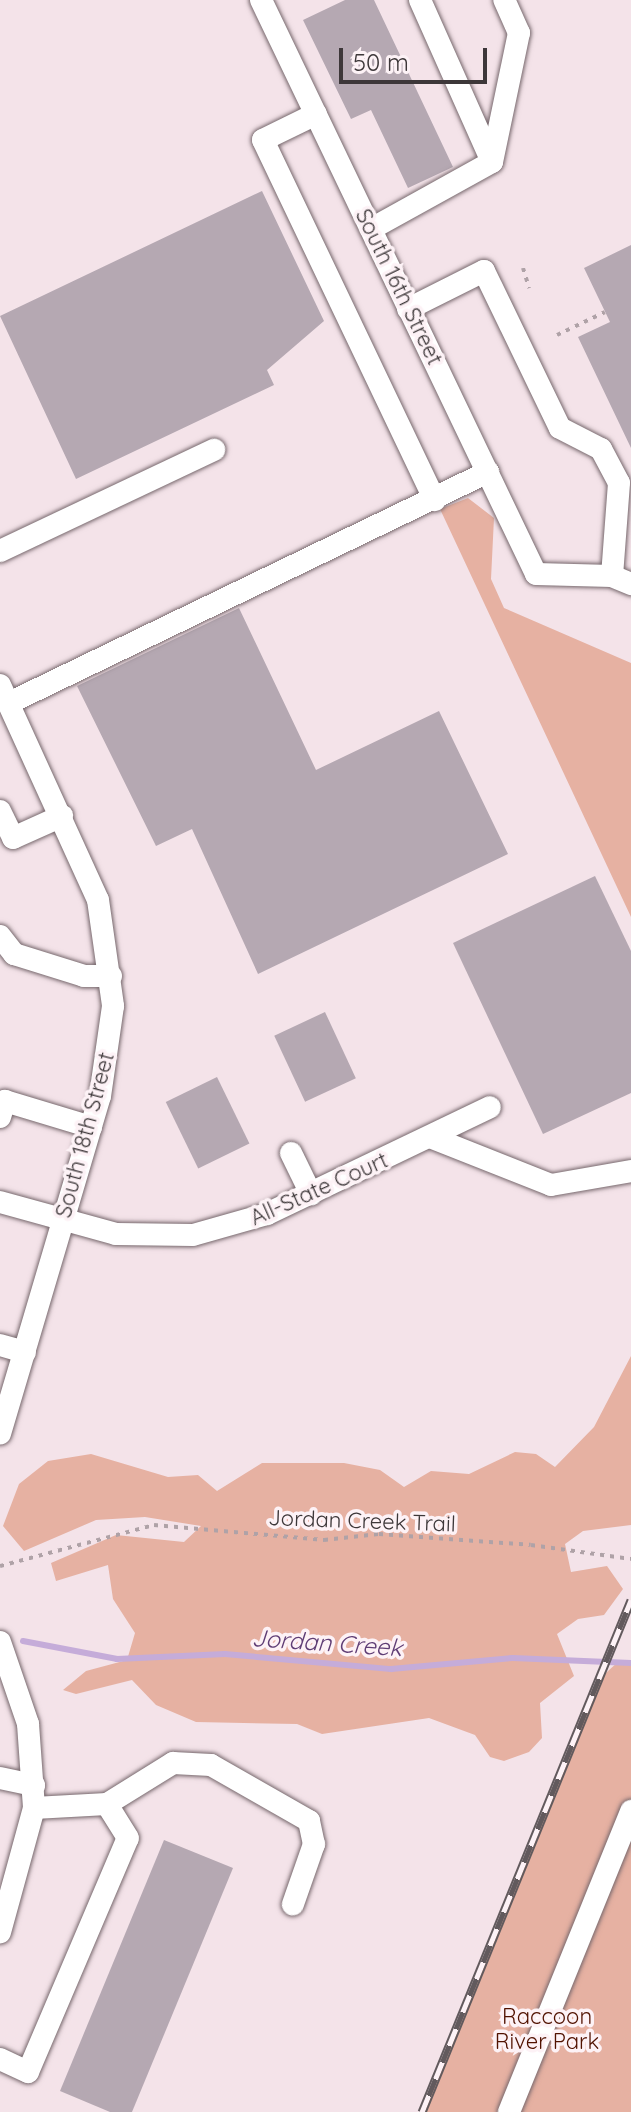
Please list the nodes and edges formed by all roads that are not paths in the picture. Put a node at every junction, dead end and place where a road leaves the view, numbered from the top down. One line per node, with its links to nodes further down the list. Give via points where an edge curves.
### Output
1 (261, 0): 4 (street, South 16th Street)
2 (420, 0): 5 (street)
3 (504, 0): 5 (street, via 519,33)
4 (316, 114): 6 (street, South 16th Street); 10 (street, via 263,140)
5 (492, 162): 6 (street)
6 (371, 229): 7 (street, South 16th Street)
7 (408, 309): 9 (street, South 16th Street); 12 (street, via 484,271 560,428 601,449 619,483)
8 (214, 450): 11 (street)
9 (488, 472): 10 (street); 12 (street, South 16th Street, via 536,574)
10 (435, 500): 13 (street)
11 (0, 551)
12 (622, 580)
13 (4, 694): 15 (street, South 18th Street)
14 (0, 811): 15 (street, via 13,838)
15 (62, 816): 17 (street, South 18th Street, via 98,900)
16 (0, 936): 17 (street, via 14,954 84,976)
17 (111, 976): 20 (street, South 18th Street, via 109,1051)
18 (490, 1107): 21 (street, All-State Court)
19 (0, 1117): 20 (street, via 5,1101)
20 (91, 1127): 26 (street, South 18th Street)
21 (430, 1137): 23 (street, via 551,1185); 24 (street, All-State Court)
22 (291, 1153): 24 (street)
23 (631, 1171)
24 (311, 1194): 26 (street, All-State Court, via 193,1235 155,1238)
25 (0, 1202): 26 (street, All-State Court)
26 (63, 1220): 28 (street, South 18th Street)
27 (0, 1345): 28 (street)
28 (25, 1352): 29 (street, South 18th Street)
29 (7, 1384): 30 (street, South 18th Street, via 8,1410)
30 (0, 1434)
31 (0, 1642): 33 (street, via 28,1724)
32 (0, 1778): 33 (street)
33 (34, 1785): 35 (street)
34 (107, 1804): 35 (street); 37 (street, via 173,1763 211,1765 270,1792 309,1821 314,1844); 40 (street, via 128,1838 122,1853 28,2072)
35 (34, 1808): 38 (street)
36 (631, 1811): 41 (street)
37 (293, 1904)
38 (5, 1906): 39 (street)
39 (0, 1932)
40 (0, 2059)
41 (509, 2112)

